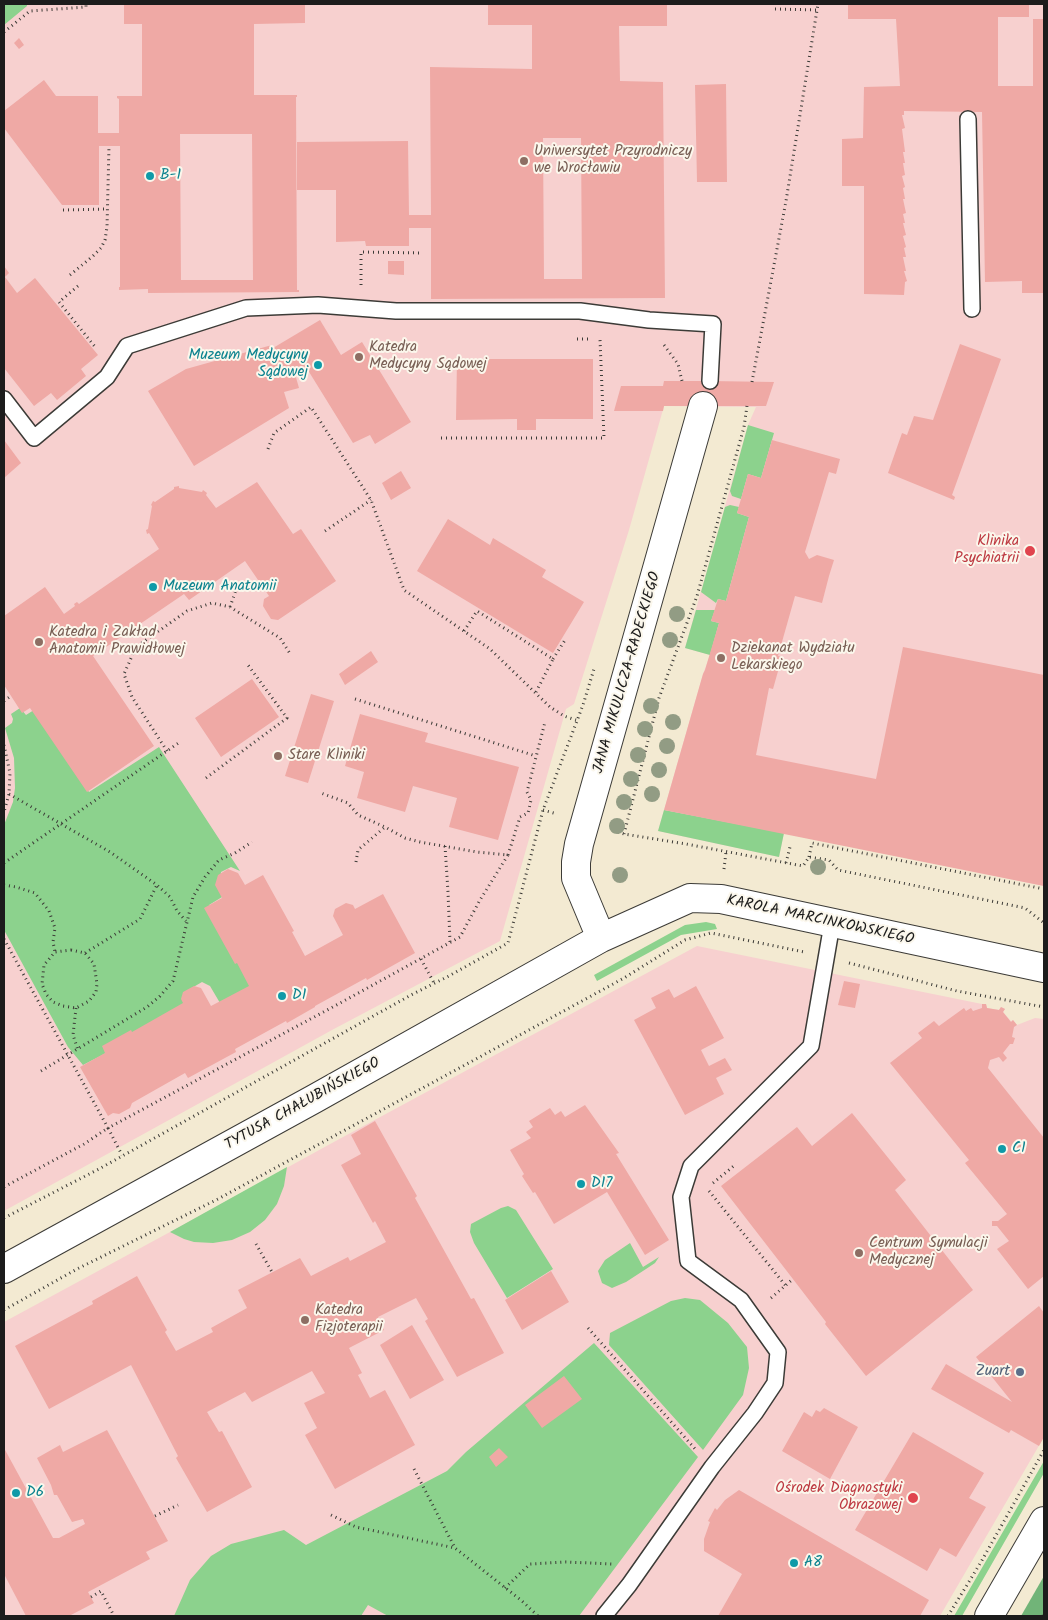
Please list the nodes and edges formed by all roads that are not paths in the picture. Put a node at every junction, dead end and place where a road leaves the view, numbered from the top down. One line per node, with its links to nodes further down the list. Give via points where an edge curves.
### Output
1 (968, 119): 2 (lane)
2 (972, 309)
3 (707, 394): 4 (lane, via 713,324 580,311 396,311 318,305 246,308 127,346 107,377 34,438); 6 (street, JANA MIKULICZA-RADECKIEGO, via 579,844 576,878)
4 (4, 399)
5 (832, 924): 6 (street, KAROLA MARCINKOWSKIEGO, via 722,900 690,898); 7 (street, KAROLA MARCINKOWSKIEGO); 10 (lane, via 811,1046 691,1166 681,1197 688,1261 741,1300 778,1352 775,1383)
6 (602, 938): 8 (street, TYTUSA CHAŁUBIŃSKIEGO)
7 (1044, 968)
8 (4, 1269)
9 (1044, 1521): 11 (street)
10 (604, 1616)
11 (990, 1616)

